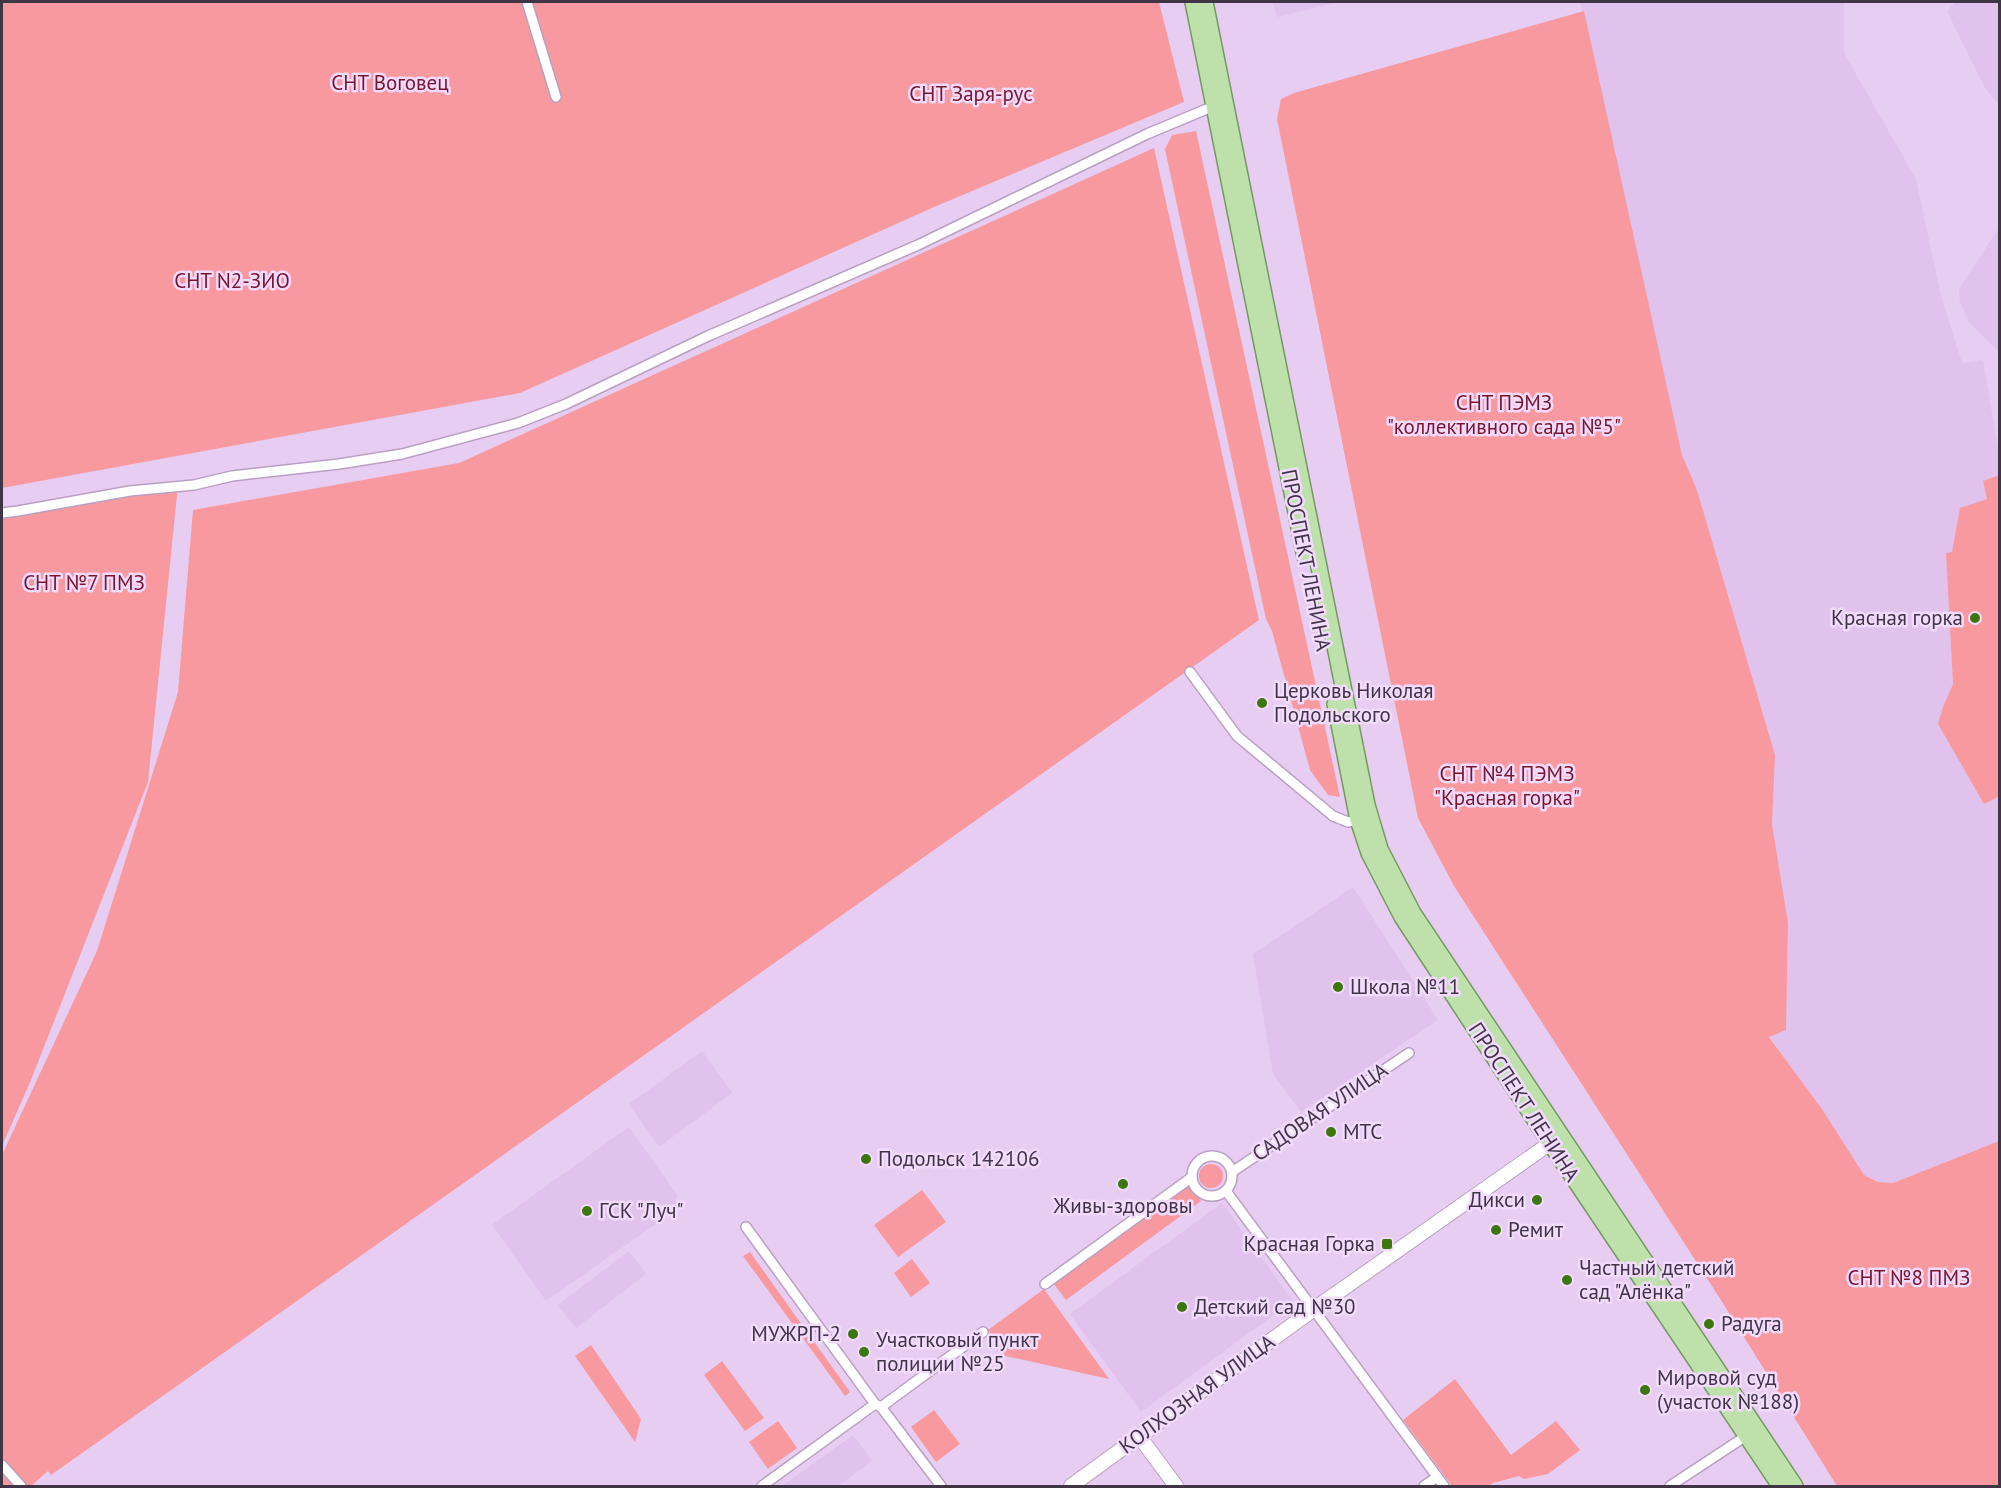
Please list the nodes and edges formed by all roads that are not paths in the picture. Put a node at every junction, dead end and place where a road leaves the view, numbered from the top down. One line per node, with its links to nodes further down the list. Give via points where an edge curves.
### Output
1 (527, 2): 5 (street)
2 (1193, 2): 4 (main road)
3 (1205, 2): 4 (main road)
4 (1217, 91): 6 (main road, ПРОСПЕКТ ЛЕНИНА); 11 (main road, ПРОСПЕКТ ЛЕНИНА, via 1367,806 1380,849 1413,913)
5 (556, 97)
6 (1214, 106): 7 (street, via 1147,134 918,245 518,423 402,454 231,476); 9 (main road, ПРОСПЕКТ ЛЕНИНА)
7 (2, 513)
8 (1190, 672): 9 (street, via 1237,736 1333,816 1348,822)
9 (1358, 820): 11 (main road, ПРОСПЕКТ ЛЕНИНА, via 1369,853 1402,917)
10 (1409, 1053): 12 (street, САДОВАЯ УЛИЦА)
11 (1555, 1139): 17 (street, КОЛХОЗНАЯ УЛИЦА); 21 (main road, ПРОСПЕКТ ЛЕНИНА); 33 (main road, ПРОСПЕКТ ЛЕНИНА)
12 (1232, 1172): 13 (street, via 1225,1161 1213,1156 1200,1160); 14 (street)
13 (1192, 1177): 14 (street, via 1196,1189 1208,1196); 16 (street)
14 (1226, 1191): 17 (street)
15 (746, 1227): 19 (street)
16 (1045, 1284)
17 (1314, 1309): 20 (street, КОЛХОЗНАЯ УЛИЦА); 23 (street)
18 (983, 1332): 19 (street)
19 (878, 1405): 25 (street); 26 (street)
20 (1139, 1436): 27 (street, КОЛХОЗНАЯ УЛИЦА); 28 (street)
21 (1746, 1436): 31 (street); 32 (main road, ПРОСПЕКТ ЛЕНИНА)
22 (2, 1465): 24 (street)
23 (1437, 1477): 29 (street); 30 (street)
24 (21, 1486)
25 (762, 1486)
26 (941, 1486)
27 (1071, 1486)
28 (1176, 1486)
29 (1424, 1486)
30 (1444, 1486)
31 (1670, 1486)
32 (1780, 1486)
33 (1795, 1486)

